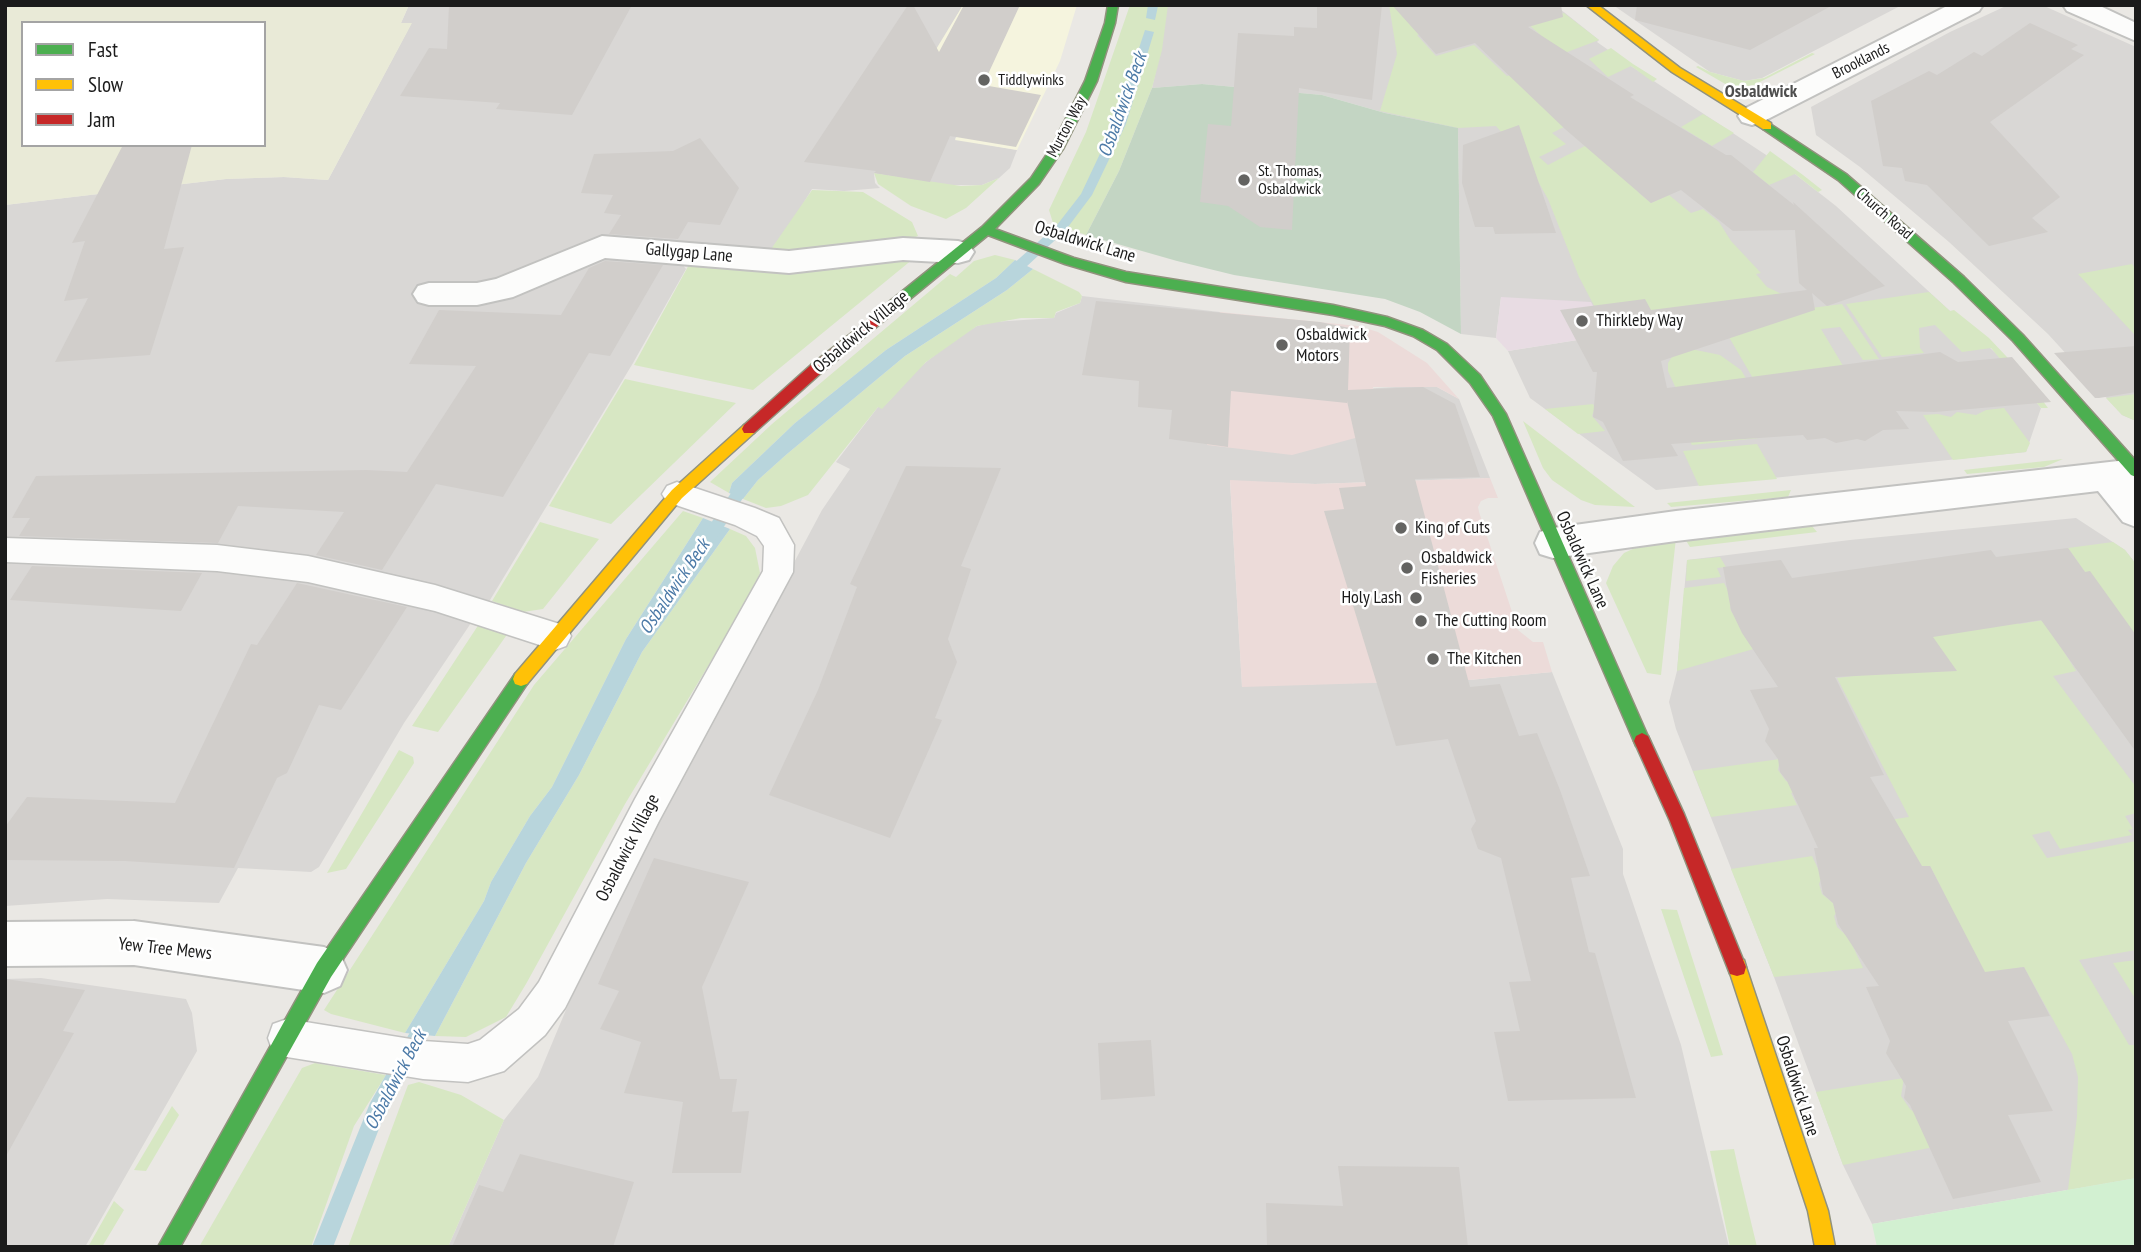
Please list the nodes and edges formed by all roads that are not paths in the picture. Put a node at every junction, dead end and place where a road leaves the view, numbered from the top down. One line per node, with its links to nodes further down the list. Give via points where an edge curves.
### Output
1 (1113, 5): 7 (street, Murton Way, via 1091,80 1057,149 1035,181)
2 (1591, 5): 6 (street, Church Road, via 1676,70)
3 (1970, 5): 6 (street, Brooklands)
4 (2077, 5): 5 (street)
5 (2136, 33)
6 (1752, 116): 10 (street, Church Road, via 1842,177 1959,280 2018,338)
7 (986, 230): 8 (street, Osbaldwick Village); 13 (street, Osbaldwick Lane, via 1126,276 1333,310 1418,333 1442,347 1475,379 1499,415)
8 (958, 252): 9 (street, Gallygap Lane, via 903,248 789,262 602,247 502,289); 11 (street, Osbaldwick Village, via 816,369)
9 (429, 294)
10 (2126, 474): 12 (street); 13 (street)
11 (688, 497): 15 (street, Osbaldwick Village); 18 (lane, Osbaldwick Village, via 768,527 779,545 778,572 552,995 531,1022 490,1057 468,1063)
12 (2136, 512)
13 (1553, 543): 20 (street, Osbaldwick Lane, via 1729,943 1818,1211)
14 (5, 550): 15 (lane, via 217,558 308,569 435,598)
15 (555, 636): 17 (street, Osbaldwick Village, via 531,664)
16 (5, 944): 17 (street, Yew Tree Mews, via 134,943)
17 (324, 970): 18 (street, Osbaldwick Village)
18 (287, 1038): 19 (street, Osbaldwick Village)
19 (168, 1247)
20 (1825, 1247)

